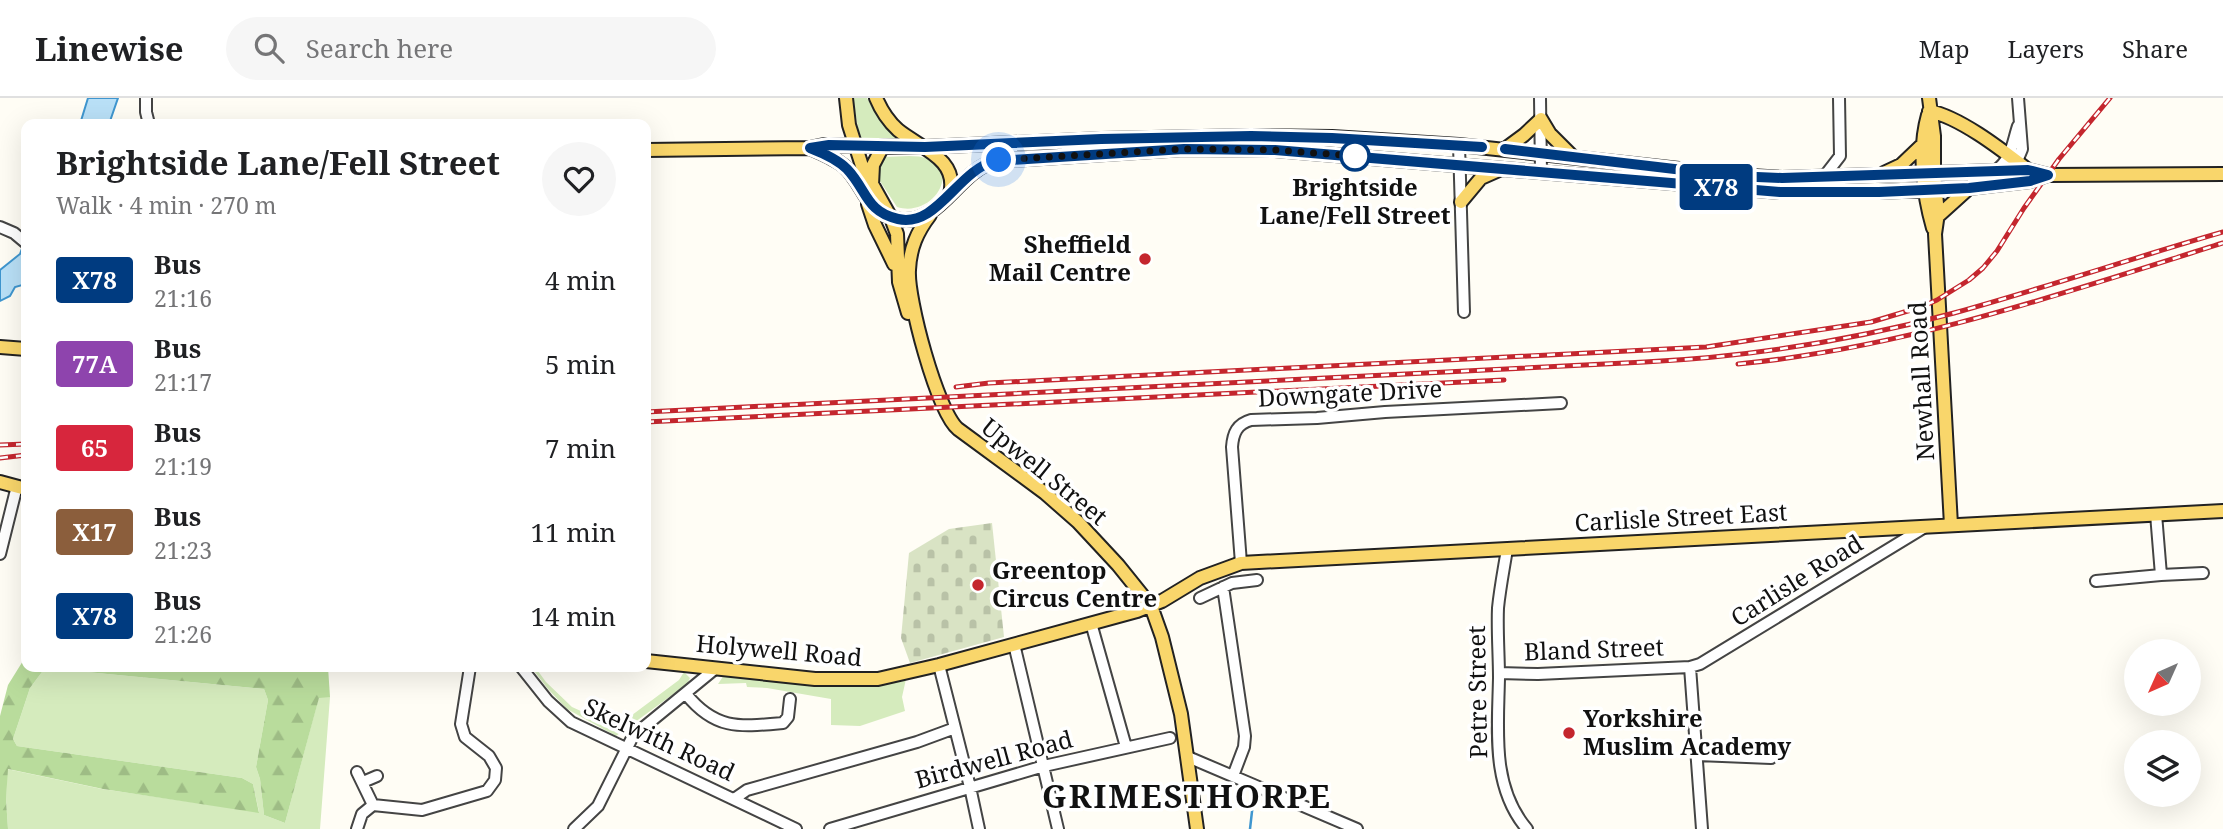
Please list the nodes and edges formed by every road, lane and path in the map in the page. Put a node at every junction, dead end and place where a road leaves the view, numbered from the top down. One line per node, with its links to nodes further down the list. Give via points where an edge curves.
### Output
1 (146, 98): 9 (street)
2 (846, 98): 10 (main road)
3 (876, 98): 14 (main road, via 889,121)
4 (1540, 98): 8 (street)
5 (1839, 98): 28 (street, via 1840,156)
6 (2018, 98): 21 (street)
7 (1929, 105): 12 (main road, Newhall Road); 21 (main road); 24 (main road, Newhall Road, via 1934,136)
8 (1541, 118): 16 (main road); 18 (street); 19 (main road)
9 (148, 119)
10 (855, 145): 13 (main road); 15 (main road); 30 (main road)
11 (1459, 145): 14 (main road, via 1238,136); 16 (main road); 20 (street)
12 (1922, 145): 24 (main road, Newhall Road); 27 (main road, via 1902,165)
13 (883, 146): 14 (main road); 30 (main road, via 873,165)
14 (925, 147): 33 (main road, via 946,165)
15 (810, 148): 17 (main road); 34 (main road, via 844,166)
16 (1505, 149): 18 (main road)
17 (651, 150)
18 (1541, 153): 19 (main road); 23 (street)
19 (1572, 156): 28 (main road, via 1734,176)
20 (1459, 164): 22 (main road); 33 (main road, via 1275,150 1132,152 995,161 972,172); 35 (street)
21 (2017, 165): 24 (main road, via 1995,171); 26 (main road); 29 (street)
22 (1503, 168): 23 (main road); 35 (main road, via 1481,178)
23 (1541, 173): 32 (main road, via 1780,192)
24 (1929, 174): 27 (main road); 32 (main road, Newhall Road)
25 (2223, 174): 26 (main road)
26 (2048, 175): 29 (main road)
27 (1877, 176): 28 (main road)
28 (1823, 178)
29 (2000, 184): 31 (main road)
30 (872, 186): 38 (main road)
31 (1969, 188): 32 (main road); 37 (main road)
32 (1931, 189): 37 (main road, Newhall Road); 40 (main road, Newhall Road, via 1929,214)
33 (950, 194): 36 (main road)
34 (866, 199): 38 (main road); 42 (main road)
35 (1461, 202): 43 (street)
36 (935, 209): 38 (main road, via 911,221); 44 (main road, Upwell Street, via 914,240 909,272)
37 (1937, 217): 40 (main road, Newhall Road)
38 (891, 218): 42 (main road, Upwell Street, via 897,234)
39 (0, 227): 41 (street)
40 (1935, 234): 52 (main road, Newhall Road)
41 (21, 239)
42 (898, 282): 44 (main road, Upwell Street)
43 (1464, 312)
44 (923, 344): 63 (main road, Upwell Street, via 953,424 1078,522)
45 (0, 346): 46 (main road)
46 (21, 348)
47 (1561, 403): 56 (street, Downgate Drive, via 1244,422 1236,430 1232,447)
48 (0, 482): 49 (main road)
49 (21, 487): 55 (street)
50 (2223, 511): 51 (main road, Carlisle Street East)
51 (2155, 514): 52 (main road, Carlisle Street East); 58 (street)
52 (1951, 525): 53 (main road, Carlisle Street East)
53 (1925, 527): 54 (main road, Carlisle Street East); 68 (street, Carlisle Road)
54 (1507, 549): 56 (main road, Carlisle Street East); 72 (street, Petre Street, via 1498,607)
55 (0, 554)
56 (1241, 563): 63 (main road, Carlisle Street East, via 1200,578)
57 (2203, 573): 58 (street)
58 (2161, 575): 60 (street)
59 (1257, 580): 61 (street)
60 (2096, 581)
61 (1223, 587): 62 (street); 84 (street, via 1245,737)
62 (1200, 598)
63 (1151, 606): 64 (main road, Holywell Road); 80 (main road, Upwell Street)
64 (1091, 623): 65 (main road, Holywell Road); 77 (street)
65 (1014, 644): 67 (main road, Holywell Road); 82 (street)
66 (651, 662): 69 (main road, Holywell Road)
67 (939, 665): 69 (main road, Holywell Road, via 853,680); 75 (street)
68 (1690, 667): 72 (street, Bland Street); 79 (street)
69 (716, 668): 73 (street)
70 (469, 672): 87 (street, via 461,724 465,737 493,762 495,780 487,791 422,810)
71 (525, 672): 78 (street, Skelwith Road, via 562,716)
72 (1499, 673): 98 (street, Petre Street, via 1500,772 1511,806)
73 (686, 694): 74 (street, via 704,714 728,724 783,723); 78 (street, via 633,736)
74 (790, 699)
75 (955, 728): 85 (street); 86 (street, via 747,790)
76 (1170, 738): 77 (street, Birdwell Road)
77 (1126, 747): 82 (street, Birdwell Road)
78 (626, 750): 86 (street, Skelwith Road); 90 (street, via 598,806)
79 (1698, 755): 81 (street); 99 (street)
80 (1188, 757): 84 (street); 96 (main road, Upwell Street)
81 (1771, 758)
82 (1044, 766): 85 (street, Birdwell Road); 95 (street)
83 (377, 776): 87 (street, via 360,777)
84 (1233, 776): 97 (street)
85 (970, 787): 93 (street, Birdwell Road); 94 (street)
86 (734, 799): 88 (street, Skelwith Road)
87 (373, 805): 89 (street, via 362,814)
88 (774, 818): 91 (street); 92 (street, Skelwith Road)
89 (357, 829)
90 (574, 829)
91 (768, 829)
92 (796, 829)
93 (830, 829)
94 (979, 829)
95 (1058, 829)
96 (1197, 829)
97 (1357, 829)
98 (1527, 829)
99 (1702, 829)

